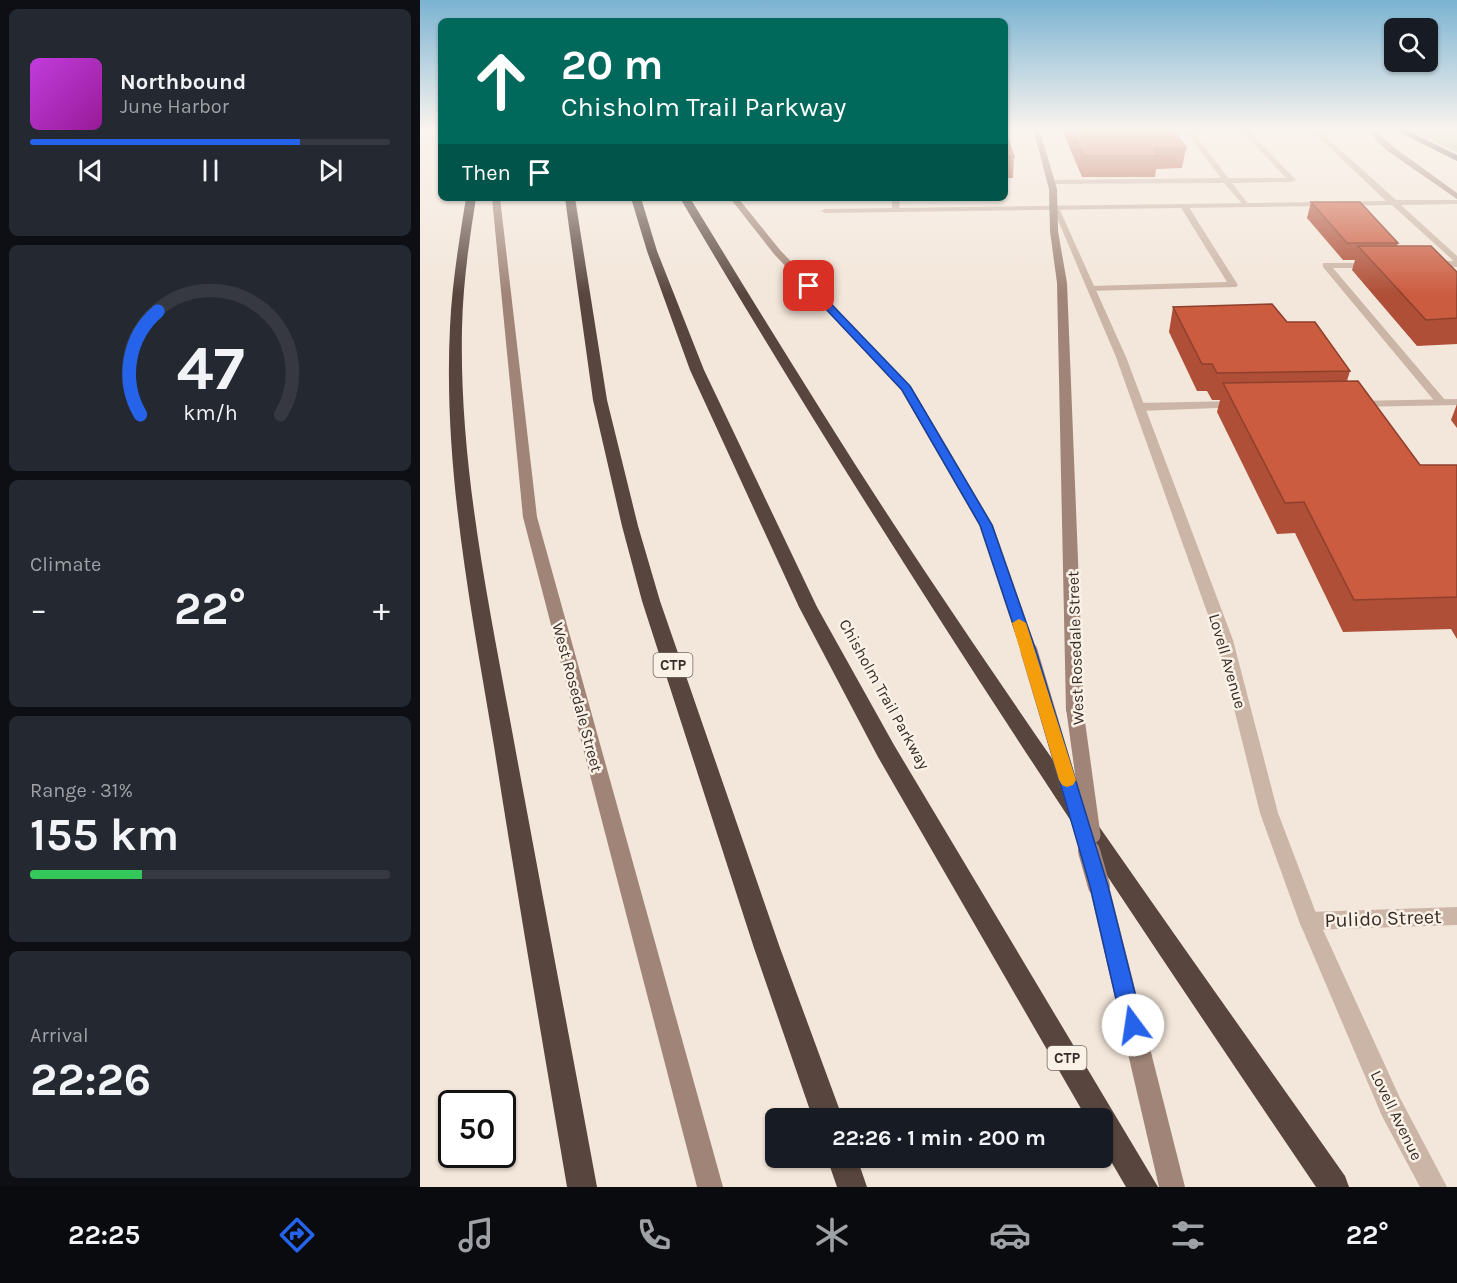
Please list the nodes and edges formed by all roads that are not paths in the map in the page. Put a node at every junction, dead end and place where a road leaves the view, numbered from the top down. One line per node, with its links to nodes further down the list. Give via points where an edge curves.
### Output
1 (1051, 183): 17 (main road, Lovell Avenue)
2 (1228, 183): 15 (street)
3 (1373, 183): 14 (street)
4 (1438, 183): 5 (main road)
5 (1457, 197)
6 (470, 201): 34 (highway, via 462,237 454,342 457,425 468,535)
7 (496, 201): 35 (main road, West Rosedale Street, via 530,517)
8 (570, 201): 32 (highway, CTP, via 600,400 630,526 651,601 766,948)
9 (637, 201): 37 (highway, Chisholm Trail Parkway / CTP, via 697,370 808,607 886,751)
10 (687, 201): 39 (highway, via 879,516)
11 (736, 201): 29 (main road, bridge, via 777,252 906,388 986,525 1029,651)
12 (896, 201): 18 (street)
13 (1457, 202): 14 (street)
14 (1394, 203): 15 (street); 20 (street)
15 (1245, 205): 16 (street)
16 (1184, 206): 17 (street); 23 (street, via 1233,285)
17 (1055, 208): 18 (street); 23 (street, Lovell Avenue); 29 (main road, West Rosedale Street, bridge, via 1054,231 1062,283 1075,711)
18 (896, 210): 19 (street)
19 (825, 211)
20 (1457, 262): 21 (street)
21 (1421, 264)
22 (1385, 265): 24 (street, via 1326,266)
23 (1091, 289): 28 (street, Lovell Avenue)
24 (1441, 402): 25 (street); 26 (street)
25 (1457, 402)
26 (1348, 404)
27 (1255, 405): 28 (street)
28 (1139, 407): 31 (street, Lovell Avenue, via 1225,640 1269,813)
29 (1099, 886): 38 (main road, West Rosedale Street)
30 (1457, 916): 31 (street, Pulido Street)
31 (1309, 921): 40 (street, Lovell Avenue, via 1391,1107)
32 (824, 1108)
33 (845, 1168): 36 (highway)
34 (582, 1187)
35 (710, 1187)
36 (852, 1187)
37 (1143, 1187)
38 (1172, 1187)
39 (1334, 1187)
40 (1434, 1187)

